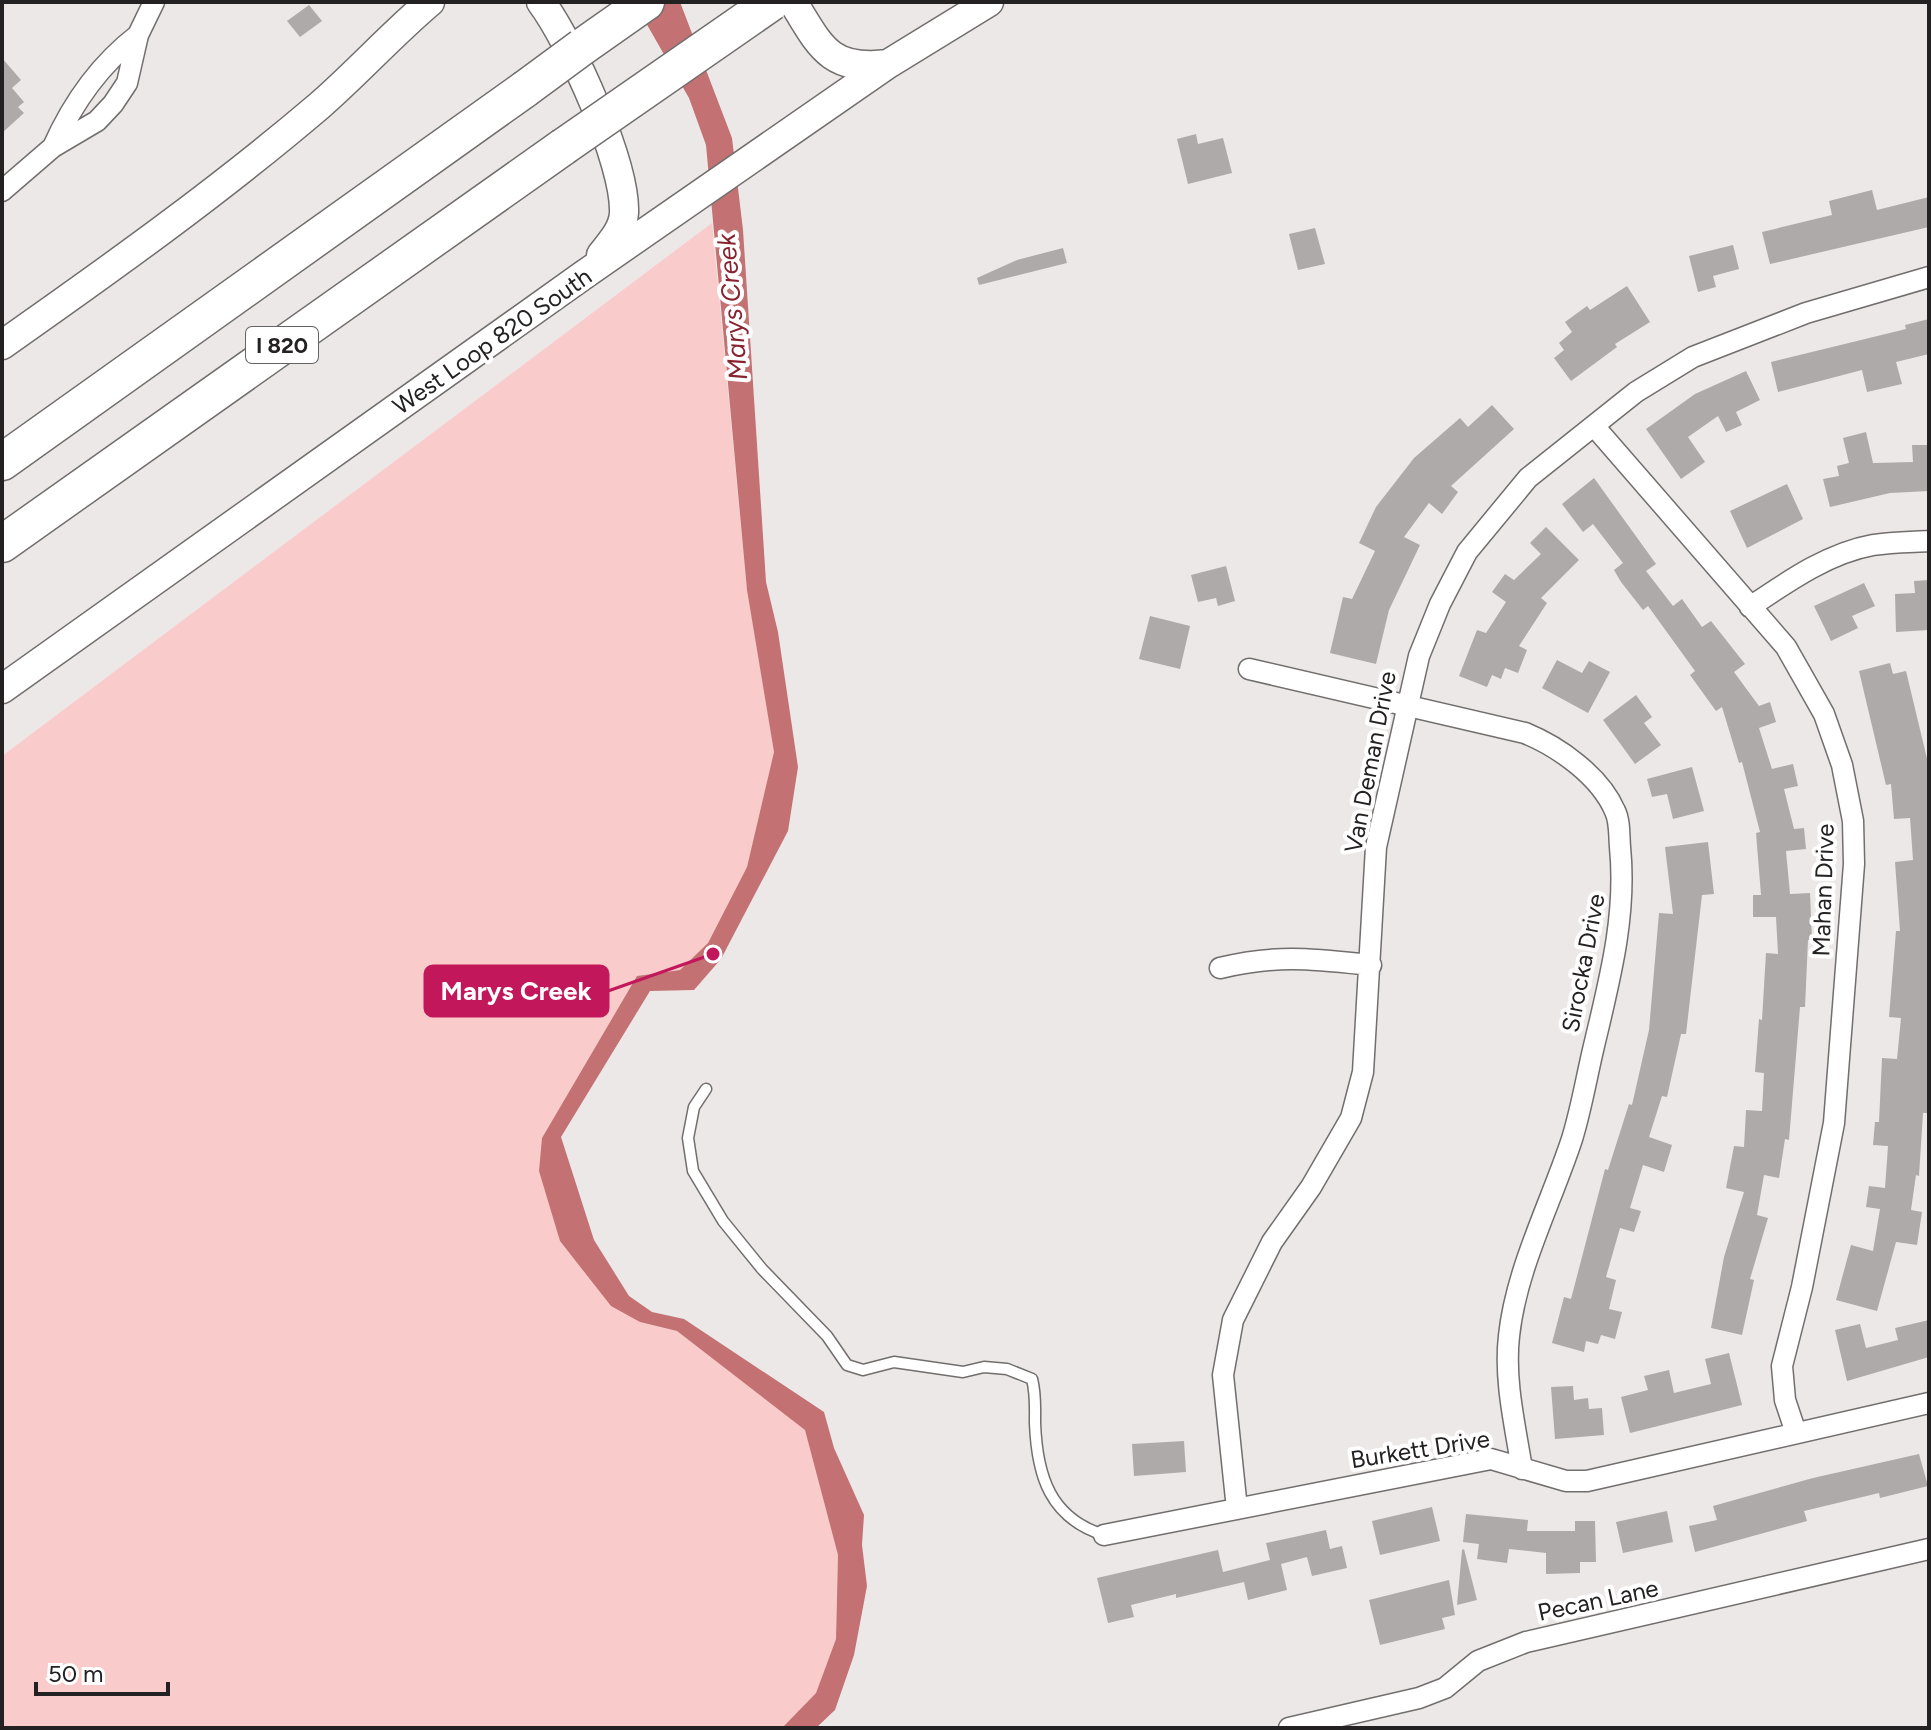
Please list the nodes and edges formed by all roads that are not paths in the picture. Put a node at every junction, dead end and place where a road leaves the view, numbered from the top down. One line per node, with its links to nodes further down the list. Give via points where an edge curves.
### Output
1 (154, 2): 8 (street)
2 (430, 2): 14 (main road, via 321,104 201,203)
3 (541, 2): 12 (main road, via 585,87 620,176 620,230)
4 (646, 2): 16 (highway, I 820, bridge)
5 (772, 2): 18 (highway, I 820, bridge)
6 (793, 2): 9 (main road, via 827,54 862,67)
7 (989, 2): 9 (main road, West Loop 820 South)
8 (138, 35): 10 (street, via 95,75); 10 (street, via 127,83 113,104 97,121)
9 (888, 64): 12 (main road, West Loop 820 South)
10 (53, 147): 11 (street)
11 (2, 191)
12 (585, 274): 21 (main road, West Loop 820 South)
13 (1929, 277): 15 (street, Van Deman Drive, via 1806,313 1693,357)
14 (2, 345)
15 (1594, 426): 19 (street, Mahan Drive); 22 (street, Van Deman Drive, via 1528,478 1467,552 1419,656)
16 (2, 462)
17 (1929, 541): 19 (street, via 1851,551 1800,574)
18 (2, 544)
19 (1750, 607): 27 (street, Mahan Drive, via 1786,647 1819,703 1842,765 1853,821 1834,1123 1782,1366 1785,1400)
20 (1249, 669): 22 (street, Sirocka Drive)
21 (2, 689)
22 (1407, 704): 23 (street, Van Deman Drive, via 1376,847); 28 (street, Sirocka Drive, via 1550,743 1608,797 1617,814 1623,915 1612,970 1573,1137 1525,1270 1509,1335 1508,1380)
23 (1371, 965): 24 (street, via 1261,958); 29 (street, Van Deman Drive, via 1363,1072 1351,1118 1272,1242 1233,1320 1223,1375)
24 (1220, 968)
25 (706, 1089): 30 (lane, via 694,1107 688,1138 693,1171 733,1233 847,1365 863,1370 894,1362 963,1372 984,1367 1032,1379 1044,1478 1068,1517 1080,1528)
26 (1929, 1403): 27 (street, Burkett Drive)
27 (1796, 1433): 28 (street, Burkett Drive, via 1587,1481)
28 (1522, 1469): 29 (street, Burkett Drive, via 1491,1459)
29 (1237, 1509): 30 (street, Burkett Drive)
30 (1104, 1535)
31 (1929, 1549): 32 (street, Pecan Lane, via 1526,1642 1478,1661 1445,1688 1419,1698)
32 (1289, 1728)

